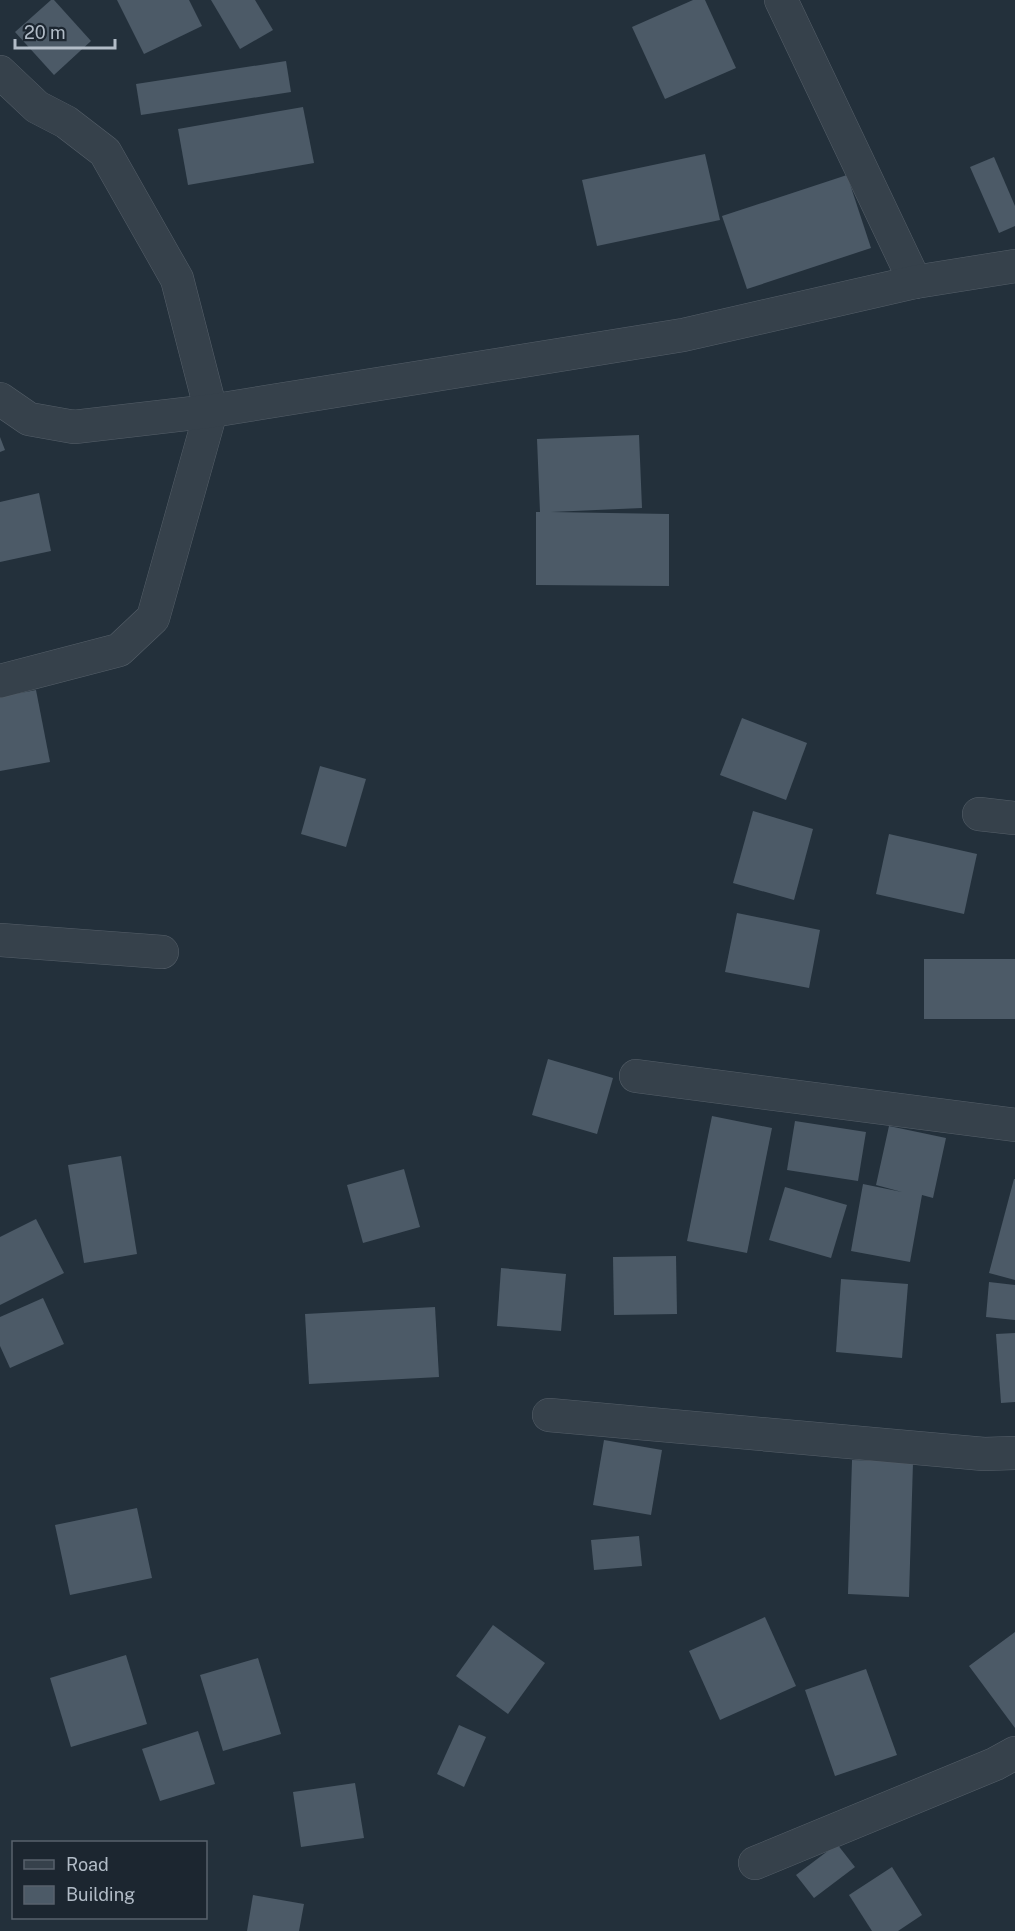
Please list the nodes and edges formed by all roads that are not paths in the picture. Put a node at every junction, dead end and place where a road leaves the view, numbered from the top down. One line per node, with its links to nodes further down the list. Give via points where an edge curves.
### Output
1 (781, 0): 4 (street)
2 (0, 72): 6 (street, via 37,107 66,122 105,152 177,279)
3 (1015, 266): 4 (street)
4 (915, 282): 6 (street, via 683,335)
5 (0, 399): 6 (street, via 29,419 74,427)
6 (212, 411): 7 (street, via 153,618 119,650)
7 (0, 681)
8 (980, 814): 9 (street)
9 (1015, 818)
10 (0, 940): 11 (street)
11 (162, 952)
12 (636, 1076): 13 (street)
13 (1015, 1125)
14 (549, 1415): 15 (street, via 973,1453)
15 (1015, 1453)
16 (1015, 1753): 17 (street)
17 (755, 1863)

